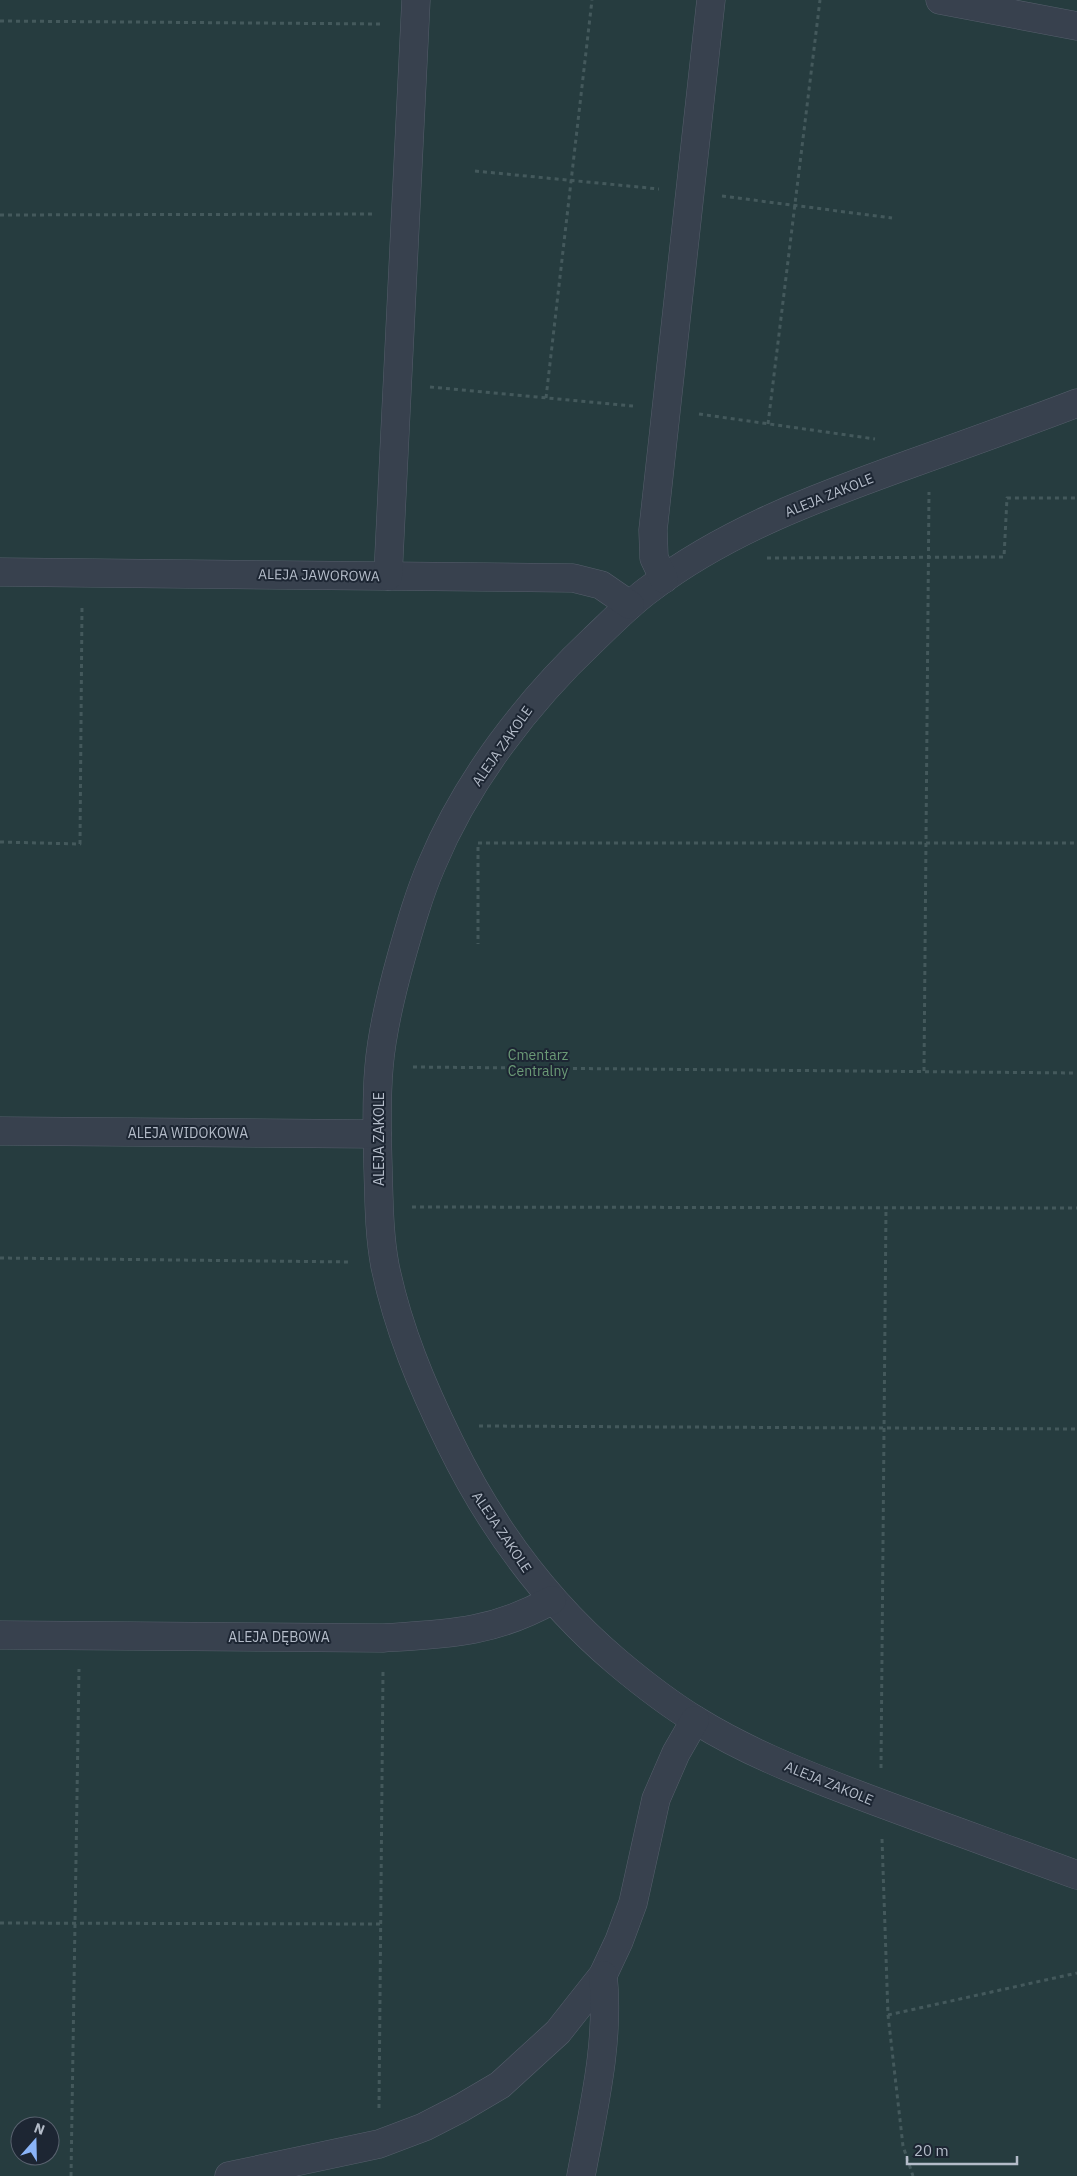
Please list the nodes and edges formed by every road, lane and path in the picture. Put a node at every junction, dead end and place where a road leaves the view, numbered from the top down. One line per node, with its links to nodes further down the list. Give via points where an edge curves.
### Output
1 (592, 0): 10 (path)
2 (711, 0): 20 (street, via 653,530 654,558)
3 (820, 0): 12 (path)
4 (940, 0): 7 (street)
5 (415, 12): 6 (path); 8 (street)
6 (0, 21)
7 (1077, 26)
8 (405, 214): 9 (path); 19 (street)
9 (0, 215)
10 (546, 398)
11 (1077, 403): 13 (street, ALEJA ZAKOLE)
12 (768, 424)
13 (930, 457): 16 (path); 20 (street, ALEJA ZAKOLE, via 756,526)
14 (1077, 498): 16 (path, via 1006,498 1004,557)
15 (761, 558): 16 (path)
16 (929, 558): 25 (path)
17 (0, 572): 18 (street, ALEJA JAWOROWA)
18 (83, 573): 19 (street, ALEJA JAWOROWA); 22 (path, via 80,844)
19 (388, 576): 21 (street, ALEJA JAWOROWA, via 572,578 600,585)
20 (664, 578): 21 (street, ALEJA ZAKOLE)
21 (630, 605): 23 (street, ALEJA ZAKOLE, via 572,660 528,708 464,802)
22 (0, 842)
23 (442, 843): 24 (path); 32 (street, ALEJA ZAKOLE, via 410,927 386,1022 379,1066)
24 (478, 843): 25 (path); 27 (path)
25 (926, 843): 26 (path); 29 (path)
26 (1077, 843)
27 (478, 944)
28 (407, 1066): 29 (path)
29 (924, 1071): 30 (path)
30 (1077, 1073)
31 (0, 1131): 32 (street, ALEJA WIDOKOWA)
32 (377, 1134): 37 (street, ALEJA ZAKOLE)
33 (406, 1207): 34 (path)
34 (886, 1208): 35 (path); 39 (path)
35 (1077, 1208)
36 (0, 1258): 37 (path)
37 (384, 1263): 38 (street, ALEJA ZAKOLE, via 413,1364)
38 (441, 1426): 39 (path); 41 (street, ALEJA ZAKOLE, via 490,1517 524,1567)
39 (884, 1428): 40 (path); 46 (path)
40 (1077, 1429)
41 (552, 1600): 44 (street, ALEJA DĘBOWA, via 528,1613 480,1629); 45 (street, ALEJA ZAKOLE, via 615,1660)
42 (0, 1635): 43 (street, ALEJA DĘBOWA)
43 (80, 1636): 44 (street, ALEJA DĘBOWA); 49 (path)
44 (383, 1638): 50 (path)
45 (695, 1720): 46 (street, ALEJA ZAKOLE, via 776,1762); 52 (street, via 656,1799 633,1903)
46 (881, 1804): 47 (street, ALEJA ZAKOLE); 53 (path)
47 (1077, 1875)
48 (0, 1923): 49 (path)
49 (75, 1923): 50 (path); 55 (path)
50 (381, 1924): 54 (path)
51 (1077, 1973): 53 (path)
52 (603, 1975): 54 (street, via 558,2032 500,2085 424,2127); 57 (street, via 603,2040)
53 (888, 2015): 58 (path, via 902,2146)
54 (379, 2144): 56 (street)
55 (71, 2176)
56 (229, 2176)
57 (581, 2176)
58 (912, 2176)

